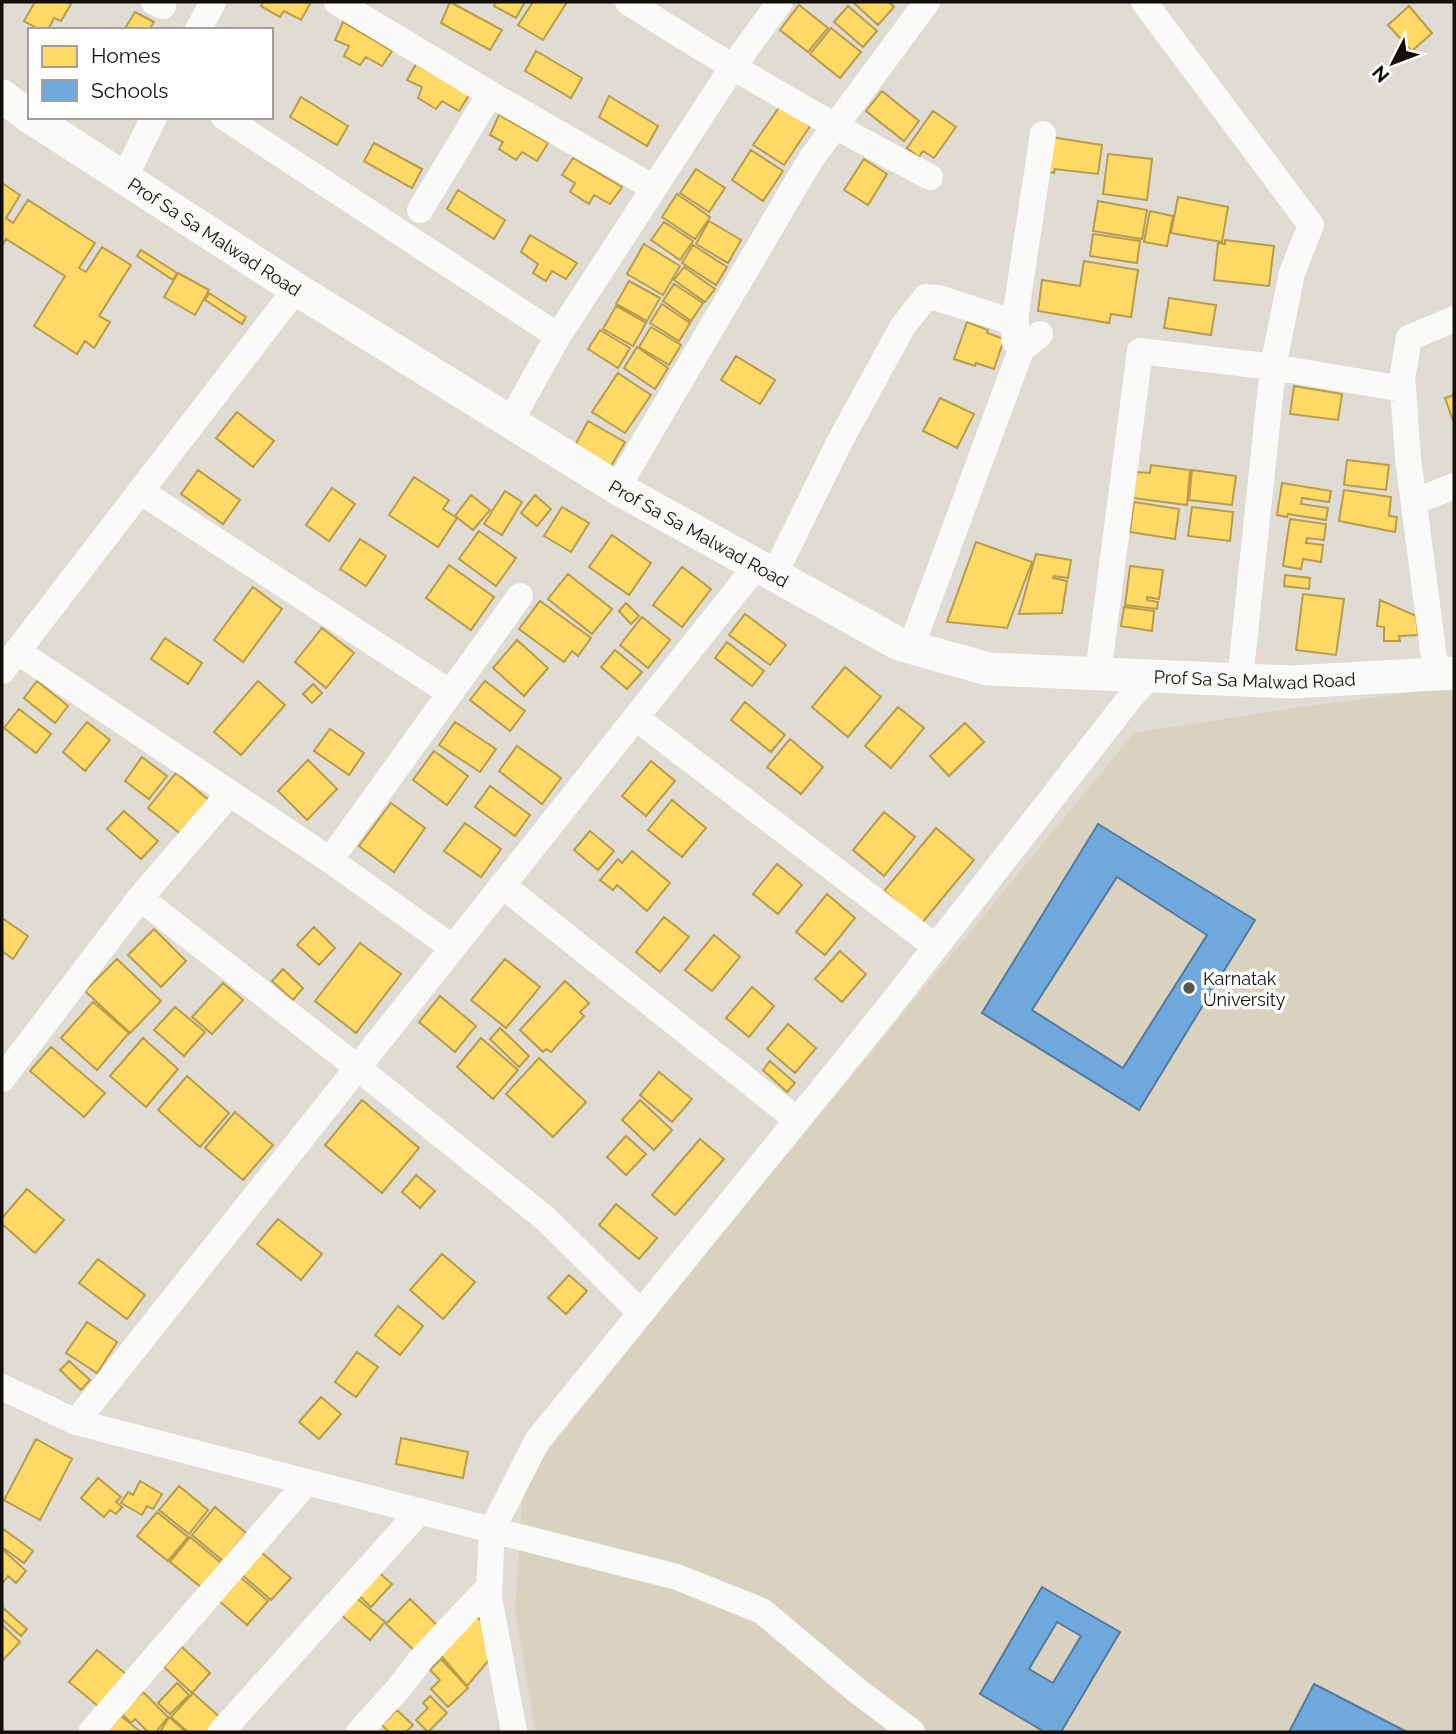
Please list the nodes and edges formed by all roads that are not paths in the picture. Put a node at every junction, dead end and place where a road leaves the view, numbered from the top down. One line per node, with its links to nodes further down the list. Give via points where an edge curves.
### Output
1 (213, 2): 7 (street)
2 (337, 2): 9 (street)
3 (628, 2): 8 (street)
4 (780, 2): 8 (street)
5 (927, 2): 15 (street)
6 (1144, 2): 25 (street, via 1311,225 1293,273)
7 (199, 28)
8 (732, 68): 15 (street); 19 (street)
9 (490, 94): 19 (street); 20 (street)
10 (2, 96): 11 (street, Prof Sa Sa Malwad Road)
11 (28, 116)
12 (33, 119): 18 (street, Prof Sa Sa Malwad Road)
13 (153, 119): 18 (street)
14 (227, 119): 24 (street)
15 (835, 127): 17 (street); 29 (street, via 755,251)
16 (1043, 134): 23 (street)
17 (930, 177)
18 (124, 179): 21 (street, Prof Sa Sa Malwad Road)
19 (654, 188): 24 (street)
20 (420, 210)
21 (296, 289): 27 (street, Prof Sa Sa Malwad Road); 30 (street)
22 (1454, 319): 26 (street, via 1409,338)
23 (1016, 323): 32 (street, via 926,297 903,326); 34 (street, via 1014,342 1031,342)
24 (558, 336): 27 (street)
25 (1273, 367): 26 (street); 36 (street, via 1140,351); 39 (street)
26 (1403, 390): 31 (street)
27 (510, 422): 29 (street, Prof Sa Sa Malwad Road)
28 (1454, 486): 31 (street)
29 (617, 488): 32 (street, Prof Sa Sa Malwad Road)
30 (140, 491): 35 (street); 40 (street)
31 (1414, 502): 37 (street)
32 (766, 570): 34 (street, Prof Sa Sa Malwad Road); 41 (street)
33 (520, 596): 40 (street)
34 (911, 647): 36 (street, Prof Sa Sa Malwad Road, via 988,669)
35 (9, 661): 42 (street)
36 (1098, 674): 38 (street, Prof Sa Sa Malwad Road)
37 (1445, 674): 39 (street, Prof Sa Sa Malwad Road)
38 (1150, 676): 39 (street, Prof Sa Sa Malwad Road); 46 (street)
39 (1240, 680)
40 (449, 692): 43 (street)
41 (636, 718): 44 (street); 46 (street)
42 (230, 793): 43 (street); 45 (street)
43 (330, 860): 47 (street)
44 (502, 885): 47 (street); 50 (street)
45 (140, 898): 48 (street); 49 (street)
46 (936, 947): 50 (street)
47 (453, 948): 48 (street)
48 (358, 1068): 51 (street, via 546,1219); 53 (street)
49 (2, 1079)
50 (797, 1120): 51 (street)
51 (641, 1313): 56 (street, via 537,1441)
52 (2, 1387): 53 (street)
53 (76, 1422): 54 (street)
54 (307, 1482): 55 (street); 59 (street)
55 (420, 1511): 56 (street); 60 (street)
56 (492, 1530): 57 (street); 62 (street, via 677,1577 762,1611)
57 (489, 1587): 58 (street); 61 (street)
58 (507, 1726)
59 (91, 1732)
60 (221, 1732)
61 (359, 1732)
62 (912, 1732)

